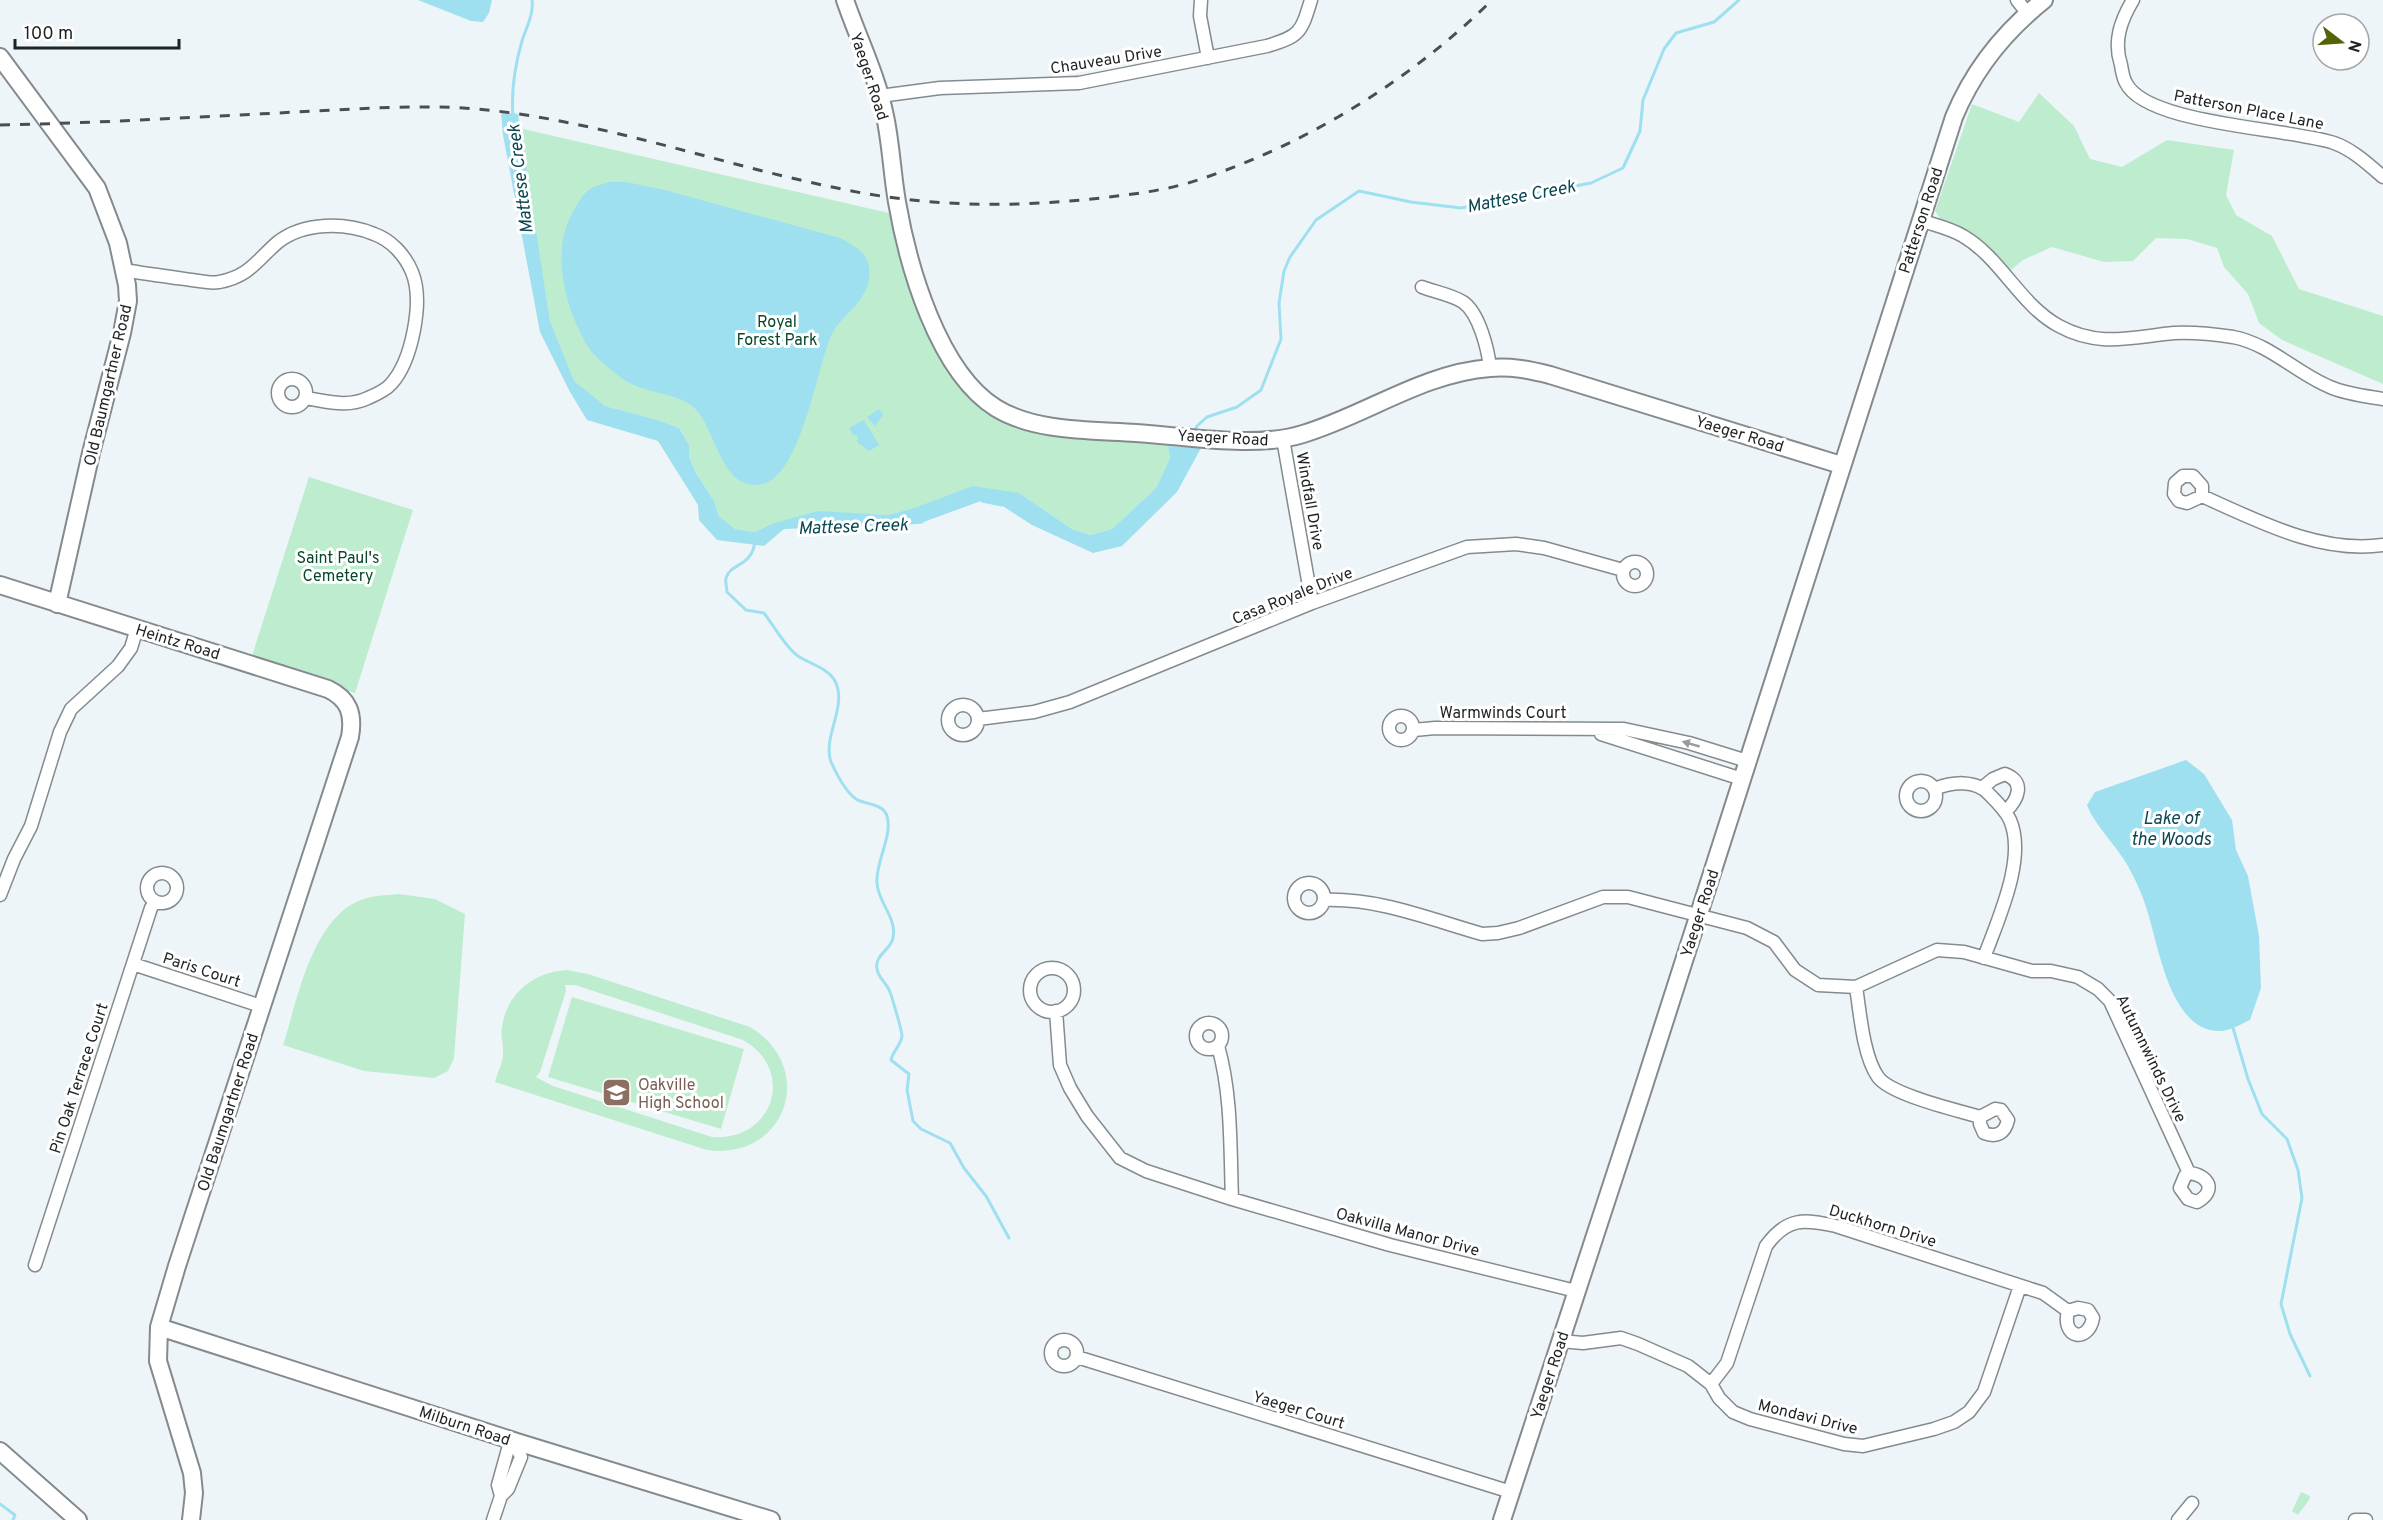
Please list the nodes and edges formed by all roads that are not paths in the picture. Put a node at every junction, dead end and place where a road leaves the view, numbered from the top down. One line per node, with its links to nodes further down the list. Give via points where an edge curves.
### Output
1 (845, 0): 10 (street, Yaeger Road)
2 (1201, 0): 9 (street)
3 (1311, 0): 9 (street, Chauveau Drive, via 1304,22 1290,39)
4 (2017, 0): 7 (street)
5 (2044, 0): 7 (street, Patterson Road)
6 (2133, 0): 11 (street, Patterson Place Lane, via 2123,16 2118,51 2126,84 2137,95 2161,108 2193,117 2335,143)
7 (2028, 14): 12 (street, Patterson Road, via 1991,53 1962,98)
8 (0, 57): 13 (street, Old Baumgartner Road, via 97,188 111,220)
9 (1208, 58): 10 (street, Chauveau Drive, via 1078,83 940,88)
10 (880, 96): 18 (street, Yaeger Road, via 900,214 925,304 944,351 969,385 995,407 1034,423)
11 (2383, 177)
12 (1920, 220): 17 (street, via 1973,243 2040,313 2077,335 2124,340 2200,332 2236,338 2265,347 2329,387); 19 (street, Patterson Road)
13 (124, 270): 16 (street, via 217,283 252,268 292,234 326,226 361,230 390,243 412,272 417,293 412,343 403,366 390,386 368,399 344,404); 25 (street, Old Baumgartner Road, via 126,317 90,453)
14 (1422, 287): 15 (street, via 1462,302 1469,309 1482,334)
15 (1490, 368): 18 (street, Yaeger Road, via 1430,382 1325,427); 19 (street, Yaeger Road, via 1550,375)
16 (305, 398)
17 (2383, 399)
18 (1283, 440): 24 (street, Windfall Drive)
19 (1841, 465): 31 (street, Yaeger Road)
20 (2202, 496): 21 (street, via 2299,536 2353,546)
21 (2383, 545)
22 (1623, 570): 24 (street, Casa Royale Drive, via 1544,548 1484,545 1467,547)
23 (0, 585): 25 (street, Heintz Road)
24 (1312, 603): 28 (street, Casa Royale Drive, via 1070,702 1034,712)
25 (57, 604): 26 (street, Heintz Road)
26 (137, 628): 27 (street, Heintz Road, via 328,689); 36 (street, via 131,648 118,666 71,710 60,732 31,826)
27 (349, 708): 43 (street, Old Baumgartner Road, via 350,737)
28 (978, 719)
29 (1414, 730): 30 (street, Warmwinds Court)
30 (1591, 730): 31 (street, Warmwinds Court, one-way to 30, via 1624,729); 32 (street, Warmwinds Court)
31 (1747, 761): 32 (street, Yaeger Road)
32 (1742, 779): 39 (street, Yaeger Road)
33 (1982, 788): 34 (street, via 1967,783); 35 (street); 35 (street, via 2005,774 2013,778 2018,794)
34 (1934, 789)
35 (2005, 813): 40 (street, via 2015,842 2013,872)
36 (0, 895)
37 (1324, 900): 39 (street, Autumnwinds Drive, via 1380,904 1482,934 1519,928 1603,897 1628,897)
38 (155, 902): 41 (street, Pin Oak Terrace Court)
39 (1698, 915): 42 (street, Autumnwinds Drive, via 1747,928 1774,942 1795,970 1818,985); 51 (street, Yaeger Road)
40 (1984, 958): 42 (street, Autumnwinds Drive, via 1937,950); 47 (street, Autumnwinds Drive, via 2032,971 2078,977 2110,1001)
41 (133, 964): 43 (street, Paris Court); 49 (street, Pin Oak Terrace Court)
42 (1856, 987): 46 (street, via 1863,1040 1878,1078 1900,1092)
43 (261, 1006): 53 (street, Old Baumgartner Road)
44 (1056, 1011): 48 (street, Oakvilla Manor Drive, via 1063,1073 1087,1116 1120,1158 1146,1172)
45 (1218, 1046): 48 (street, via 1228,1103)
46 (1980, 1117)
47 (2189, 1173)
48 (1232, 1199): 51 (street, Oakvilla Manor Drive, via 1390,1245)
49 (35, 1265)
50 (2020, 1286): 52 (street, Duckhorn Drive, via 2043,1293); 56 (street, Mondavi Drive, via 1984,1392 1969,1412 1934,1429 1863,1446 1844,1444 1733,1412); 56 (street, Duckhorn Drive, via 1836,1226 1803,1220 1775,1233 1766,1246 1727,1363)
51 (1576, 1291): 54 (street, Yaeger Road)
52 (2068, 1311)
53 (159, 1327): 57 (street, Milburn Road); 62 (street, Old Baumgartner Road, via 158,1361 192,1473)
54 (1560, 1341): 56 (street, Mondavi Drive, via 1582,1343 1621,1338 1688,1366); 59 (street, Yaeger Road)
55 (1077, 1357): 59 (street, Yaeger Court)
56 (1711, 1384)
57 (517, 1444): 63 (street, via 508,1449); 64 (street, Milburn Road)
58 (0, 1451): 61 (street)
59 (1511, 1492): 65 (street, Yaeger Road)
60 (2192, 1503): 66 (street)
61 (78, 1520)
62 (191, 1520)
63 (493, 1520)
64 (771, 1520)
65 (1502, 1520)
66 (2178, 1520)
67 (2355, 1520): 68 (street)
68 (2366, 1520)

